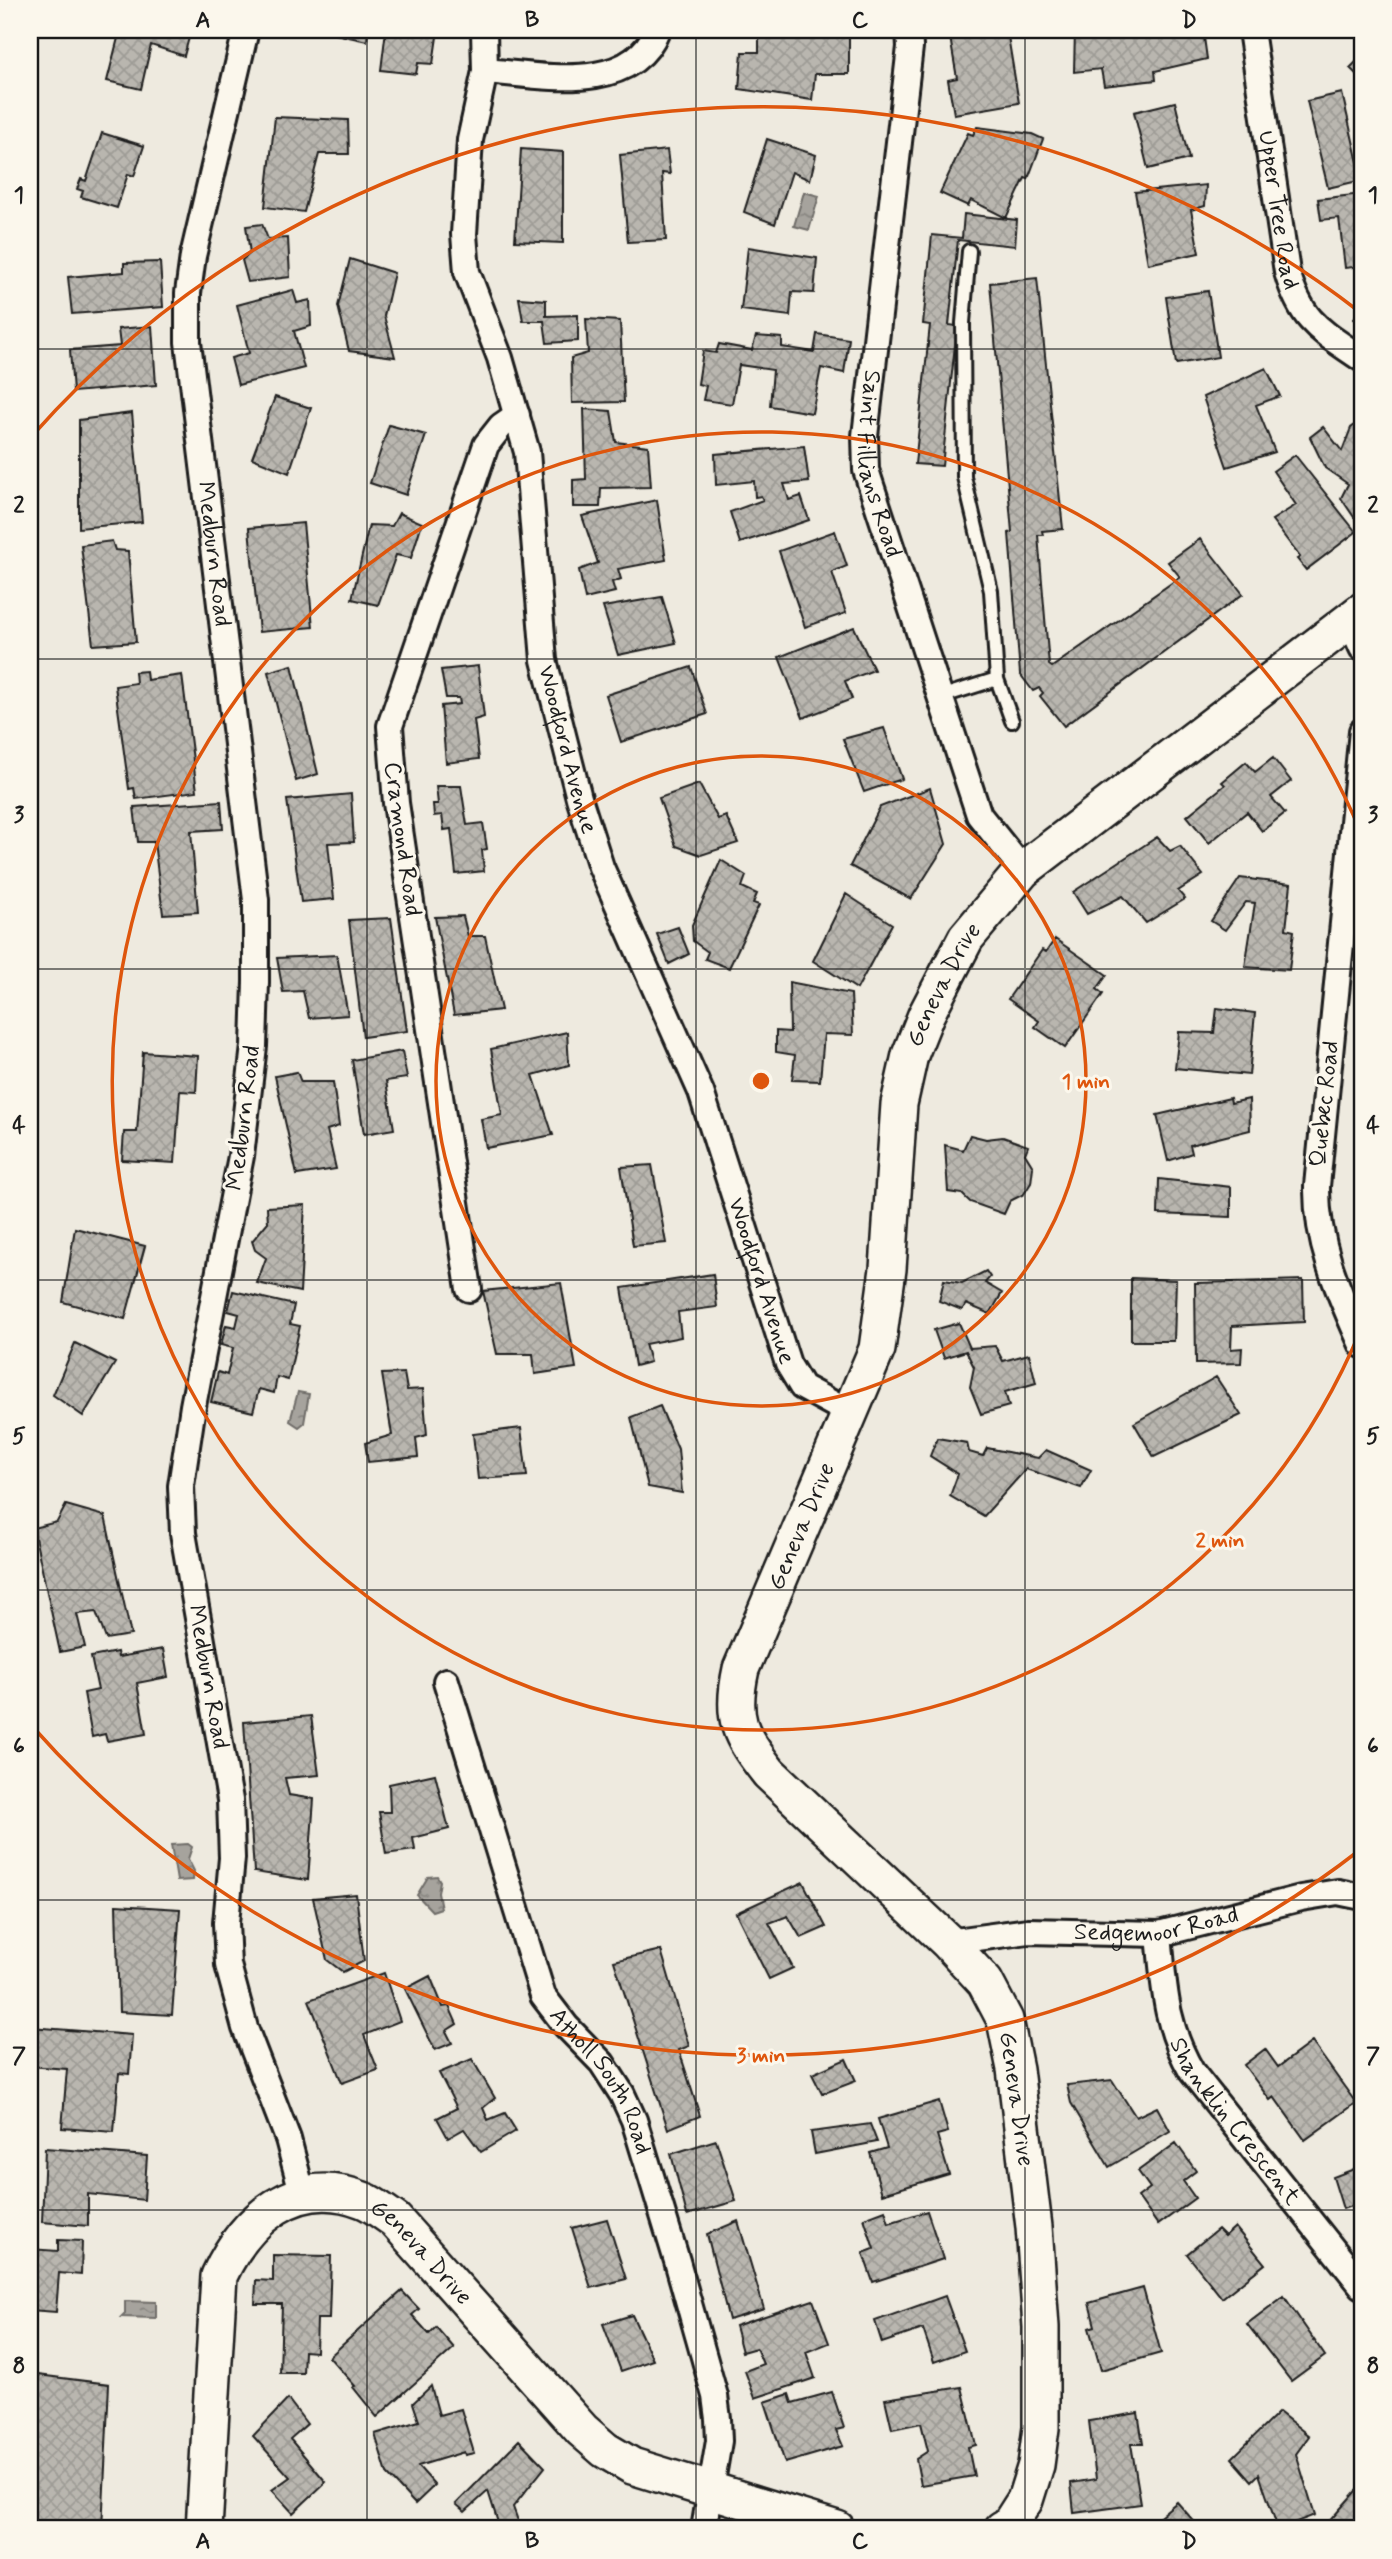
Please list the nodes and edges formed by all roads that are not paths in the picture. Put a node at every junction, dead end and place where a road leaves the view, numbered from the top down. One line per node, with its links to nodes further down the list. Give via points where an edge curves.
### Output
1 (246, 30): 23 (street, Medburn Road, via 193,256 188,342 256,900 254,1046 241,1156 181,1486 188,1567 230,1800 228,1965)
2 (484, 30): 6 (street, Woodford Avenue)
3 (657, 30): 6 (street, via 634,60 590,77)
4 (909, 30): 12 (street, Saint Fillians Road, via 864,453)
5 (1251, 30): 8 (street, Upper Tree Road, via 1287,272 1296,301 1307,319)
6 (485, 71): 9 (street, Woodford Avenue, via 470,140 464,234 467,272)
7 (969, 251): 11 (lane, via 963,323 964,477 991,591)
8 (1362, 359)
9 (517, 415): 16 (street, Cramond Road, via 486,445 390,726 396,803); 18 (street, Woodford Avenue, via 532,493 544,660 601,867 701,1092 788,1364 802,1387)
10 (1358, 627): 15 (street, Geneva Drive)
11 (997, 679): 12 (lane); 13 (lane)
12 (940, 697): 15 (street, Saint Fillians Road, via 979,815)
13 (1012, 722)
14 (1362, 731): 17 (street, Quebec Road, via 1317,1207 1324,1250)
15 (1023, 870): 18 (street, Geneva Drive, via 966,938 910,1055 899,1104 881,1330)
16 (469, 1289)
17 (1362, 1345)
18 (850, 1413): 22 (street, Geneva Drive, via 741,1669 734,1700 737,1724 769,1773)
19 (446, 1681): 25 (street, Atholl South Road, via 543,1996 602,2063 634,2120 715,2396 719,2441)
20 (1362, 1897): 21 (street, Sedgemoor Road, via 1338,1892 1314,1896)
21 (1158, 1934): 22 (street, Sedgemoor Road, via 1028,1931); 24 (street, Shanklin Crescent, via 1167,2017 1176,2046)
22 (948, 1942): 29 (street, Geneva Drive, via 985,1982 1005,2020 1034,2227 1041,2327 1041,2428 1025,2500)
23 (303, 2196): 25 (street, Geneva Drive, via 336,2193 364,2200 395,2220 590,2437 632,2466); 26 (street, Geneva Drive, via 275,2207 248,2227 219,2276)
24 (1362, 2286)
25 (709, 2492): 27 (street, Atholl South Road); 28 (street, Geneva Drive)
26 (204, 2529)
27 (704, 2529)
28 (836, 2529)
29 (1002, 2529)

